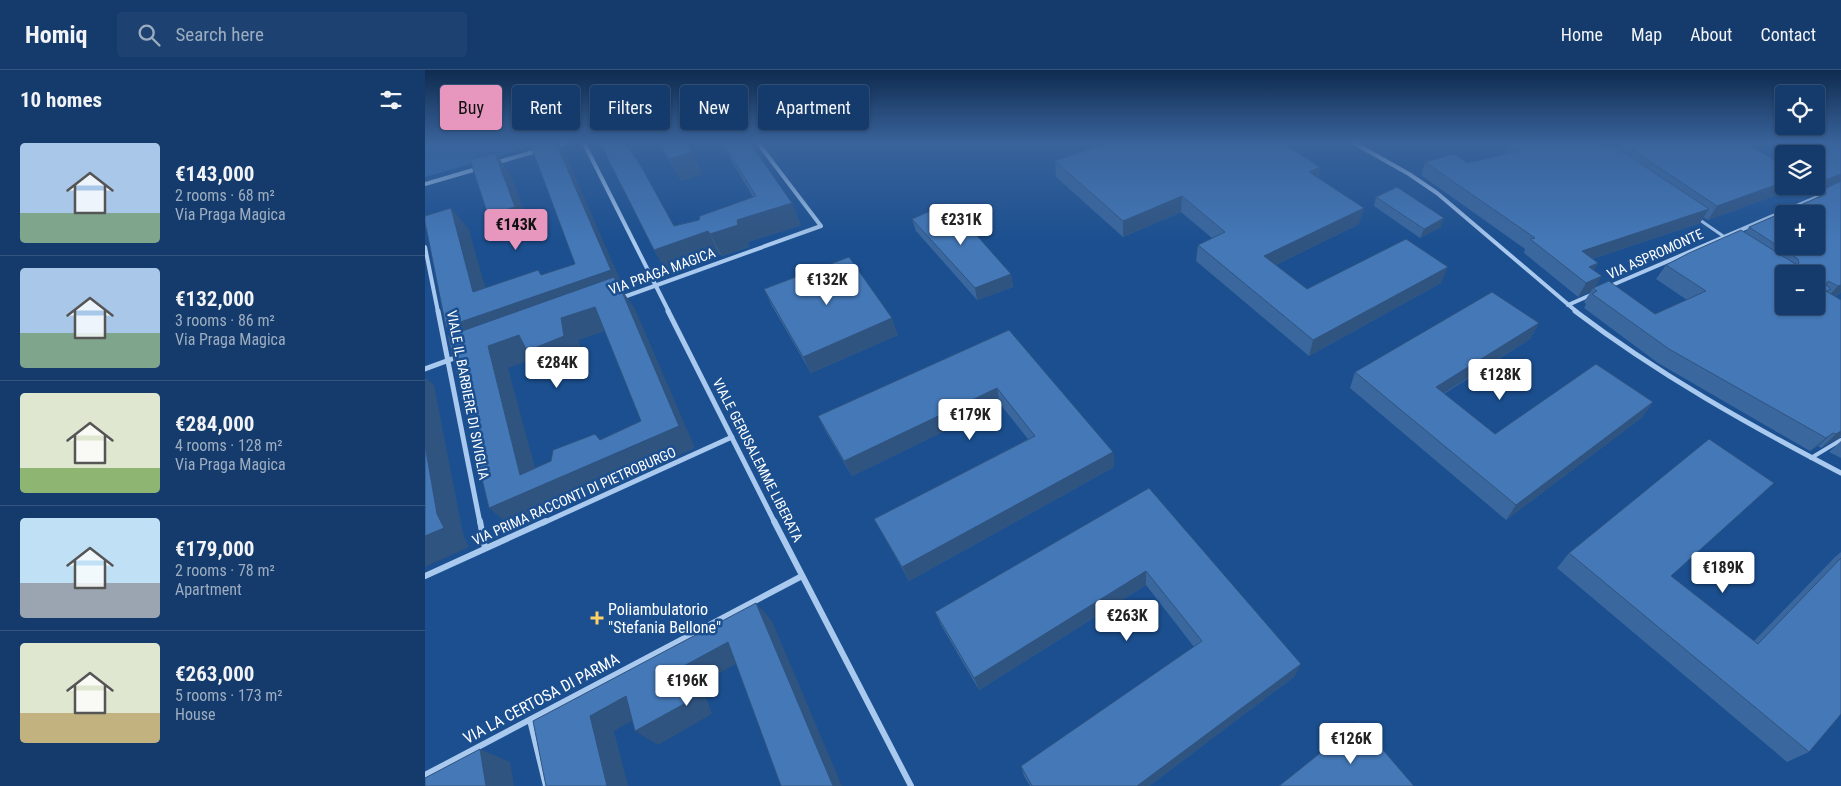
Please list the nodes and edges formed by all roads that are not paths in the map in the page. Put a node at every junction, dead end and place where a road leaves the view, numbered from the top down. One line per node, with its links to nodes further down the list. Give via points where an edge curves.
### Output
1 (452, 176): 5 (street)
2 (601, 176): 11 (street, VIALE GERUSALEMME LIBERATA)
3 (783, 176): 11 (street, VIA PRAGA MAGICA, via 821,226)
4 (1412, 176): 13 (street)
5 (425, 184)
6 (1826, 193): 8 (street, VIA ASPROMONTE)
7 (1692, 214): 8 (lane, VIA ASPROMONTE)
8 (1724, 236): 9 (lane, VIA ASPROMONTE); 13 (street, VIA ASPROMONTE)
9 (1731, 241)
10 (425, 247): 15 (street, VIALE IL BARBIERE DI SIVIGLIA)
11 (657, 285): 12 (street, VIA PRAGA MAGICA); 17 (street, VIALE GERUSALEMME LIBERATA)
12 (612, 301)
13 (1568, 305): 19 (street, via 1684,387)
14 (467, 354): 15 (street)
15 (448, 360): 16 (street); 21 (street, VIALE IL BARBIERE DI SIVIGLIA)
16 (425, 369)
17 (732, 437): 21 (street, VIA PRIMA RACCONTI DI PIETROBURGO); 23 (street, VIALE GERUSALEMME LIBERATA)
18 (1841, 440): 19 (lane)
19 (1811, 458): 20 (street)
20 (1841, 473)
21 (485, 548): 22 (street, VIA PRIMA RACCONTI DI PIETROBURGO)
22 (425, 576)
23 (803, 576): 24 (street, VIA LA CERTOSA DI PARMA); 27 (street, VIALE GERUSALEMME LIBERATA)
24 (530, 720): 25 (street, VIA LA CERTOSA DI PARMA); 26 (street)
25 (425, 775)
26 (546, 786)
27 (911, 786)

